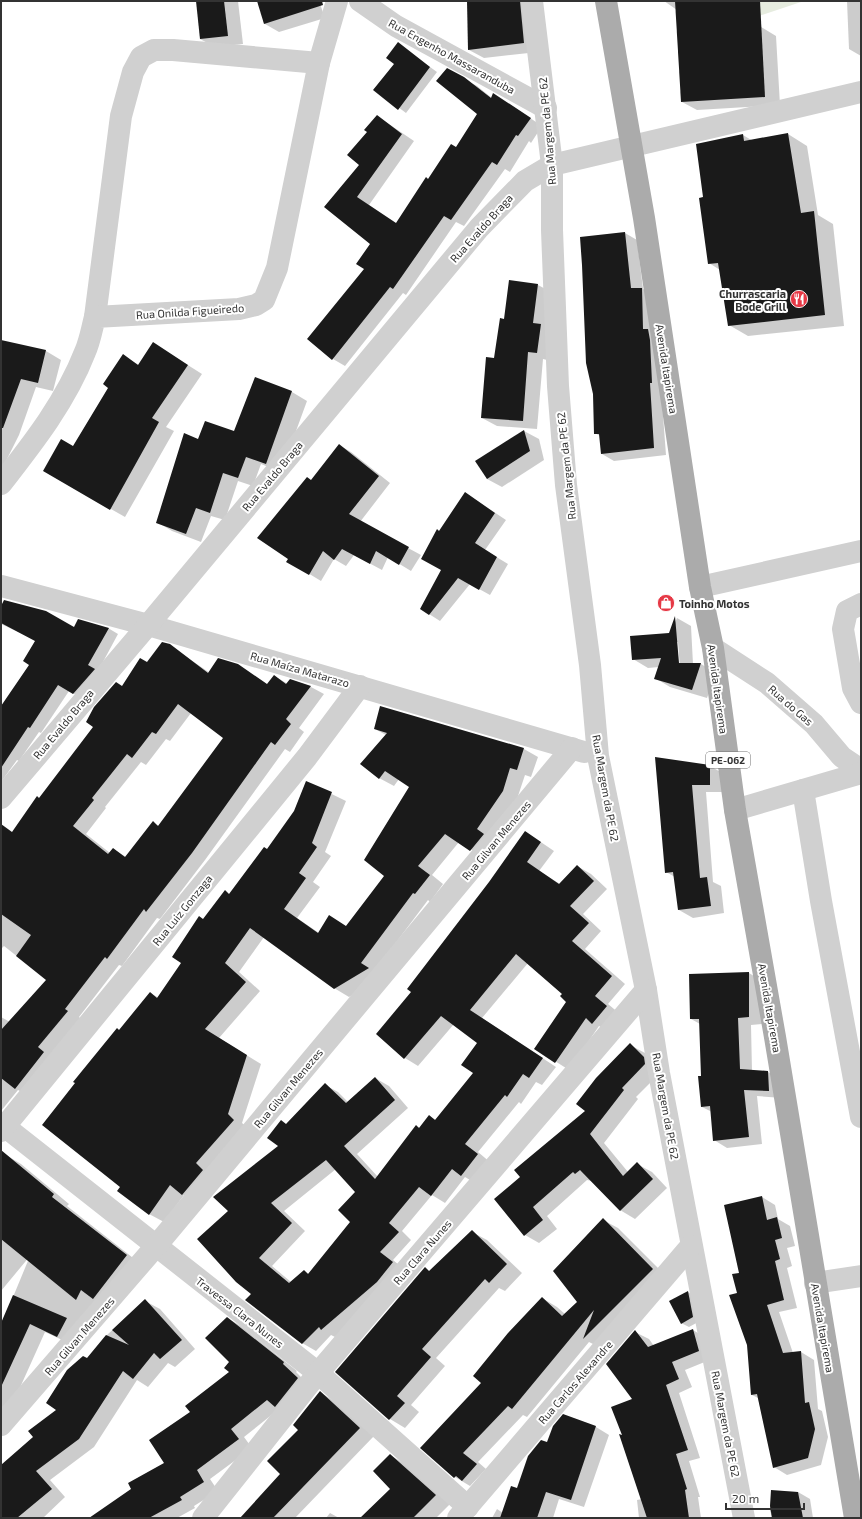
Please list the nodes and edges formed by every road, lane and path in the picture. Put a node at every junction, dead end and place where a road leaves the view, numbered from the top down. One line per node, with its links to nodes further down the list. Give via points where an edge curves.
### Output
1 (336, 1): 5 (street, Rua Onilda Figueiredo)
2 (360, 1): 7 (street, Rua Engenho Massaranduba, via 396,26)
3 (532, 1): 7 (street, Rua Margem da PE 62)
4 (606, 1): 8 (main road, Avenida Itapirema / PE-062)
5 (319, 63): 10 (street, Rua Onilda Figueiredo, via 277,268 264,300 239,309); 10 (street, via 172,50 154,50 141,57 133,72 121,116)
6 (861, 92): 8 (street, Rua Evaldo Braga)
7 (546, 108): 9 (street, Rua Margem da PE 62)
8 (631, 146): 9 (street, Rua Evaldo Braga); 14 (main road, Avenida Itapirema / PE-062)
9 (552, 165): 16 (street, Rua Evaldo Braga, via 525,181 479,228); 21 (street, Rua Margem da PE 62, via 558,386 566,485 590,665)
10 (95, 317): 11 (street, via 86,351 58,406)
11 (1, 484)
12 (861, 551): 14 (street)
13 (1, 586): 16 (street, Rua Maíza Matarazo)
14 (700, 587): 17 (main road, Avenida Itapirema / PE-062)
15 (861, 604): 19 (street, via 847,611 843,629 853,688)
16 (148, 625): 18 (street, Rua Maíza Matarazo); 24 (street, Rua Evaldo Braga)
17 (713, 648): 22 (street, Rua do Gas, via 767,684 814,724 842,757); 25 (main road, Avenida Itapirema / PE-062)
18 (360, 686): 20 (street, Rua Maíza Matarazo); 28 (street, Rua Luiz Gonzaga, via 307,757)
19 (861, 703)
20 (572, 748): 21 (street, Rua Maíza Matarazo); 29 (street, Rua Gilvan Menezes)
21 (598, 756): 26 (street, Rua Margem da PE 62)
22 (861, 772): 23 (street, Rua do Gas)
23 (803, 790): 25 (street, Rua do Gas); 27 (street)
24 (1, 798)
25 (735, 810): 32 (main road, Avenida Itapirema / PE-062)
26 (646, 990): 30 (street, Rua Margem da PE 62); 33 (street, Rua Clara Nunes)
27 (861, 1117)
28 (3, 1128): 29 (street, Travessa Clara Nunes)
29 (156, 1246): 33 (street, Travessa Clara Nunes); 34 (street, Rua Gilvan Menezes)
30 (691, 1246): 35 (street, Rua Carlos Alexandre); 36 (street, Rua Margem da PE 62)
31 (861, 1276): 32 (street)
32 (815, 1283): 38 (main road, Avenida Itapirema / PE-062)
33 (318, 1373): 35 (street, Travessa Clara Nunes); 37 (street, Rua Clara Nunes)
34 (1, 1425)
35 (463, 1512)
36 (743, 1517)
37 (203, 1518)
38 (855, 1518)

